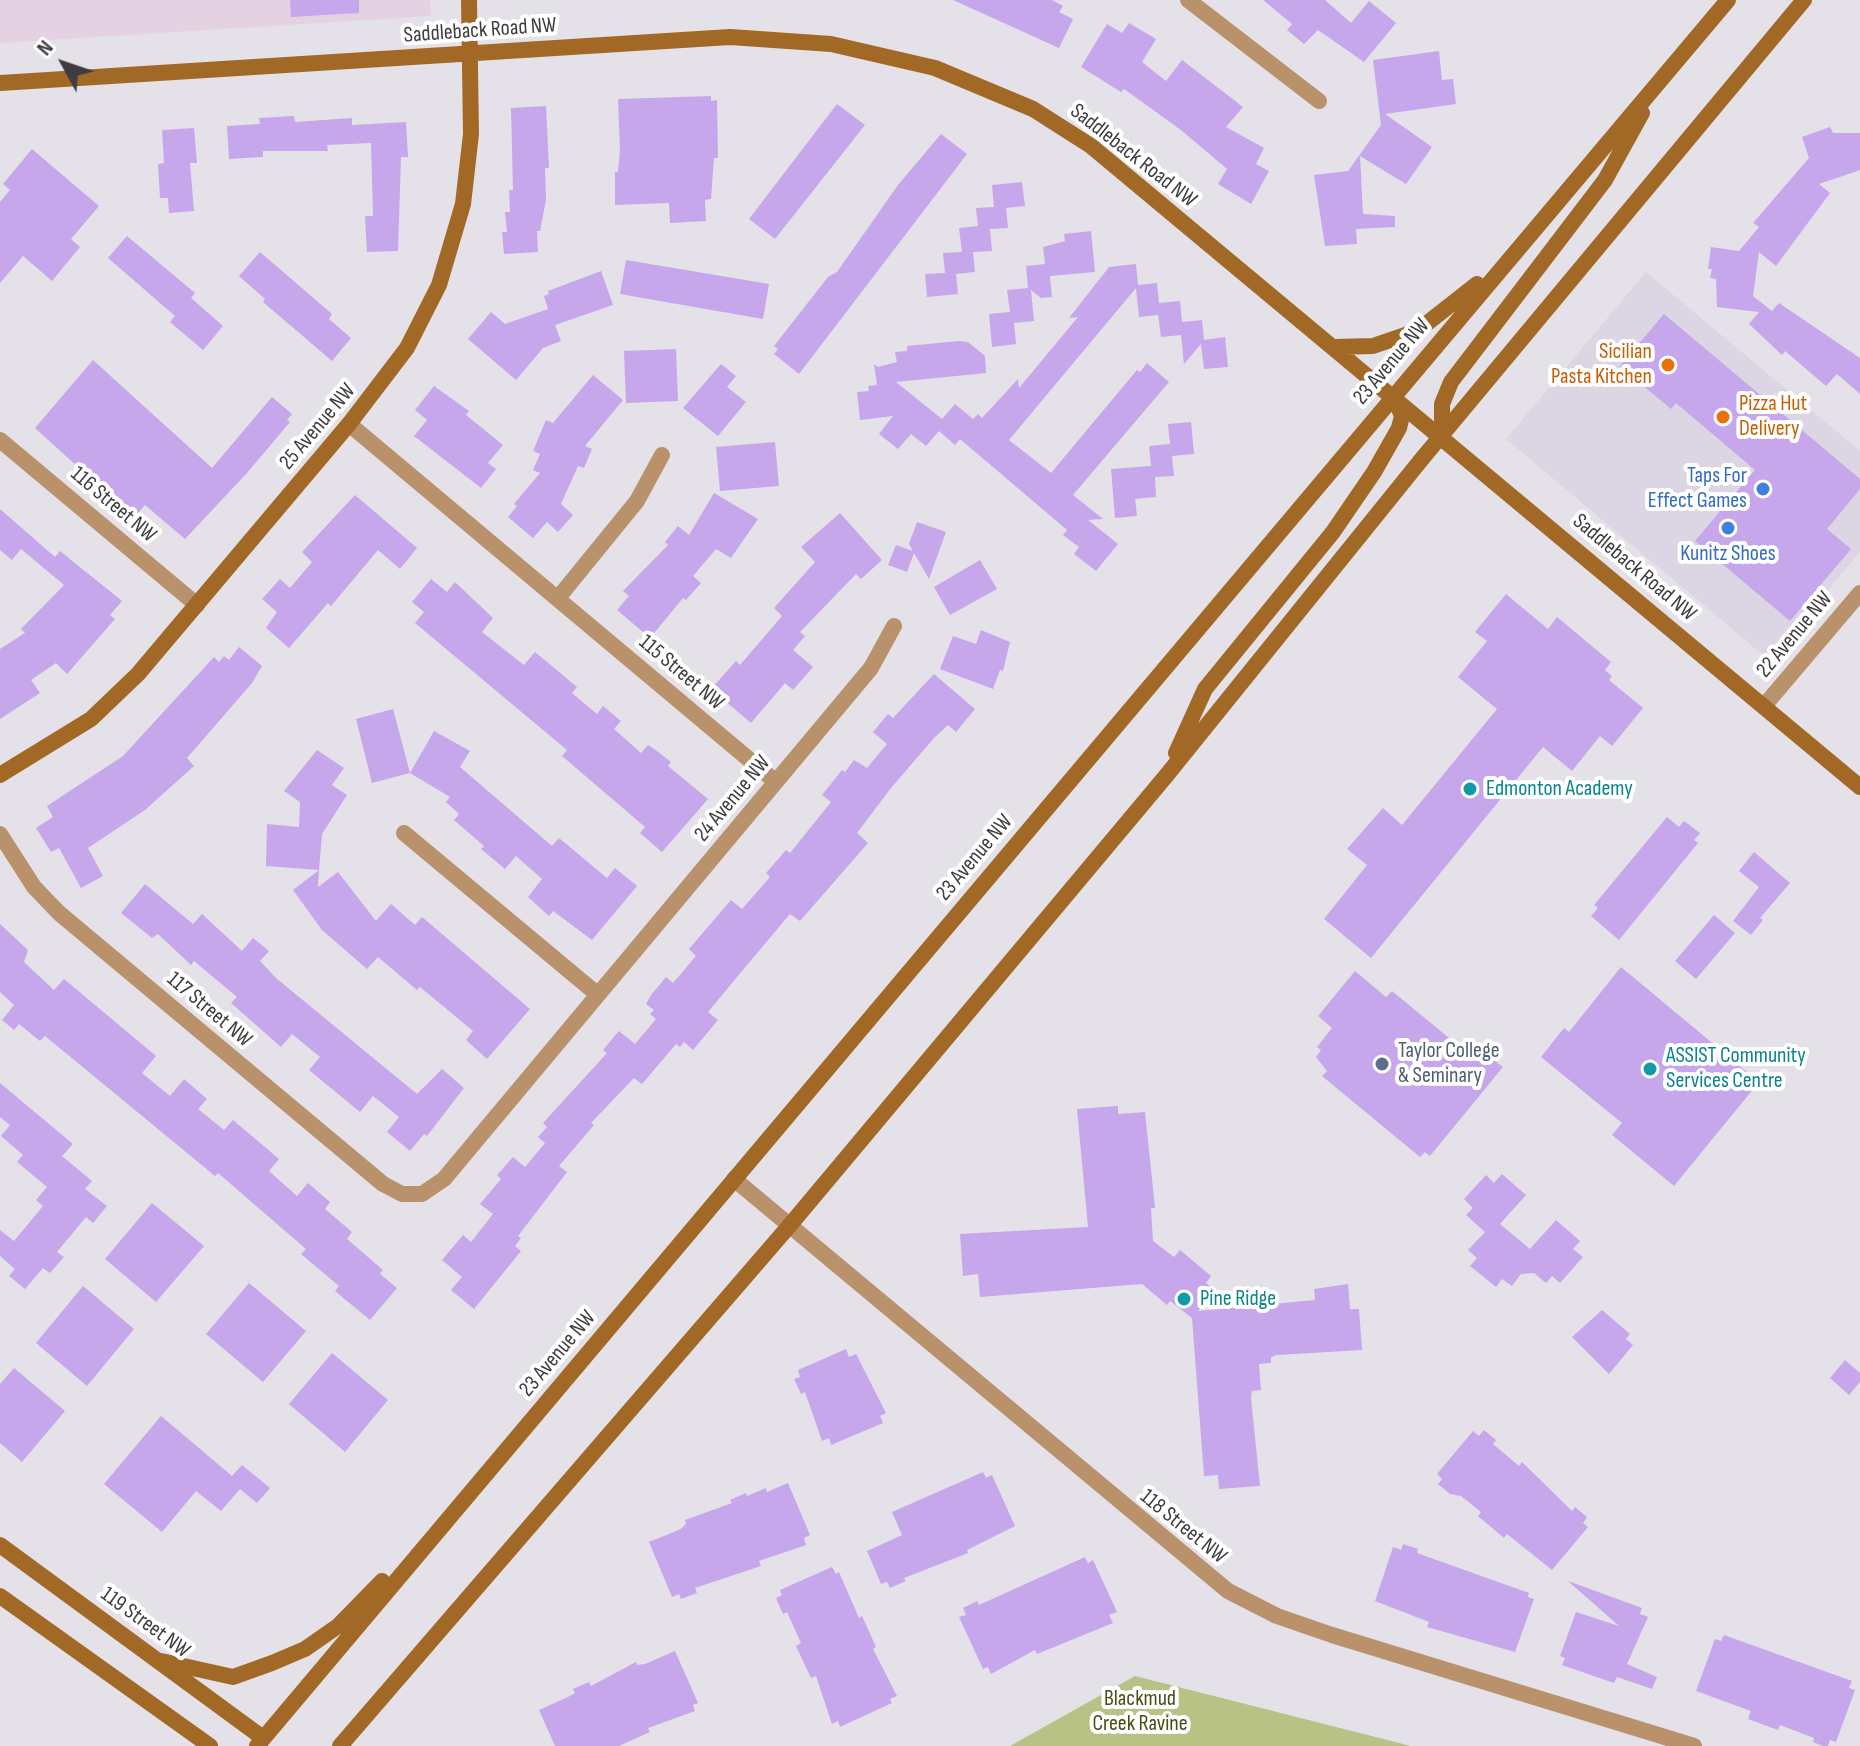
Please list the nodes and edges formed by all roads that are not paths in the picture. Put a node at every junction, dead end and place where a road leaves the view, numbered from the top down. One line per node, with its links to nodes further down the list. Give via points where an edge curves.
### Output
1 (469, 0): 5 (main road, 25 Avenue NW)
2 (1188, 0): 8 (street)
3 (1728, 0): 6 (main road, 23 Avenue NW)
4 (1804, 0): 13 (main road)
5 (470, 54): 7 (main road, Saddleback Road NW); 10 (main road, Saddleback Road NW, via 751,38 831,44 935,68 1033,109 1091,146); 12 (main road, 25 Avenue NW, via 469,166 451,251 426,316)
6 (1661, 81): 9 (main road, 23 Avenue NW); 13 (main road, via 1605,180 1445,392)
7 (0, 83)
8 (1319, 101)
9 (1503, 264): 10 (main road, via 1421,328 1373,346); 11 (main road, 23 Avenue NW)
10 (1335, 347): 11 (main road, Saddleback Road NW)
11 (1393, 395): 13 (main road, Saddleback Road NW); 22 (main road, via 1402,416 1374,472 1333,532 1205,689); 28 (main road, 23 Avenue NW)
12 (349, 424): 17 (street, 115 Street NW); 18 (main road, 25 Avenue NW)
13 (1442, 435): 20 (main road, Saddleback Road NW); 22 (main road)
14 (0, 440): 18 (street, 116 Street NW)
15 (662, 455): 17 (street, via 637,501)
16 (1860, 593): 20 (street, 22 Avenue NW)
17 (558, 598): 23 (street, 115 Street NW)
18 (197, 605): 21 (main road, 25 Avenue NW, via 91,719)
19 (894, 626): 23 (street, 24 Avenue NW, via 877,661)
20 (1764, 706): 24 (main road, Saddleback Road NW)
21 (0, 775)
22 (1166, 776): 30 (main road)
23 (776, 782): 27 (street, 24 Avenue NW)
24 (1860, 787)
25 (404, 833): 27 (street)
26 (0, 834): 29 (street, 117 Street NW, via 28,879 59,913 383,1184)
27 (597, 994): 29 (street, 24 Avenue NW, via 444,1179)
28 (734, 1179): 30 (street, 118 Street NW); 31 (main road, 23 Avenue NW)
29 (411, 1195)
30 (790, 1225): 37 (main road); 38 (street, 118 Street NW, via 1228,1591 1332,1635)
31 (474, 1487): 34 (main road, via 338,1626 305,1649 233,1677); 35 (main road, 23 Avenue NW)
32 (0, 1545): 34 (main road, 119 Street NW)
33 (0, 1596): 36 (main road)
34 (161, 1661): 35 (main road, 119 Street NW)
35 (261, 1743)
36 (210, 1746)
37 (340, 1746)
38 (1694, 1746)

